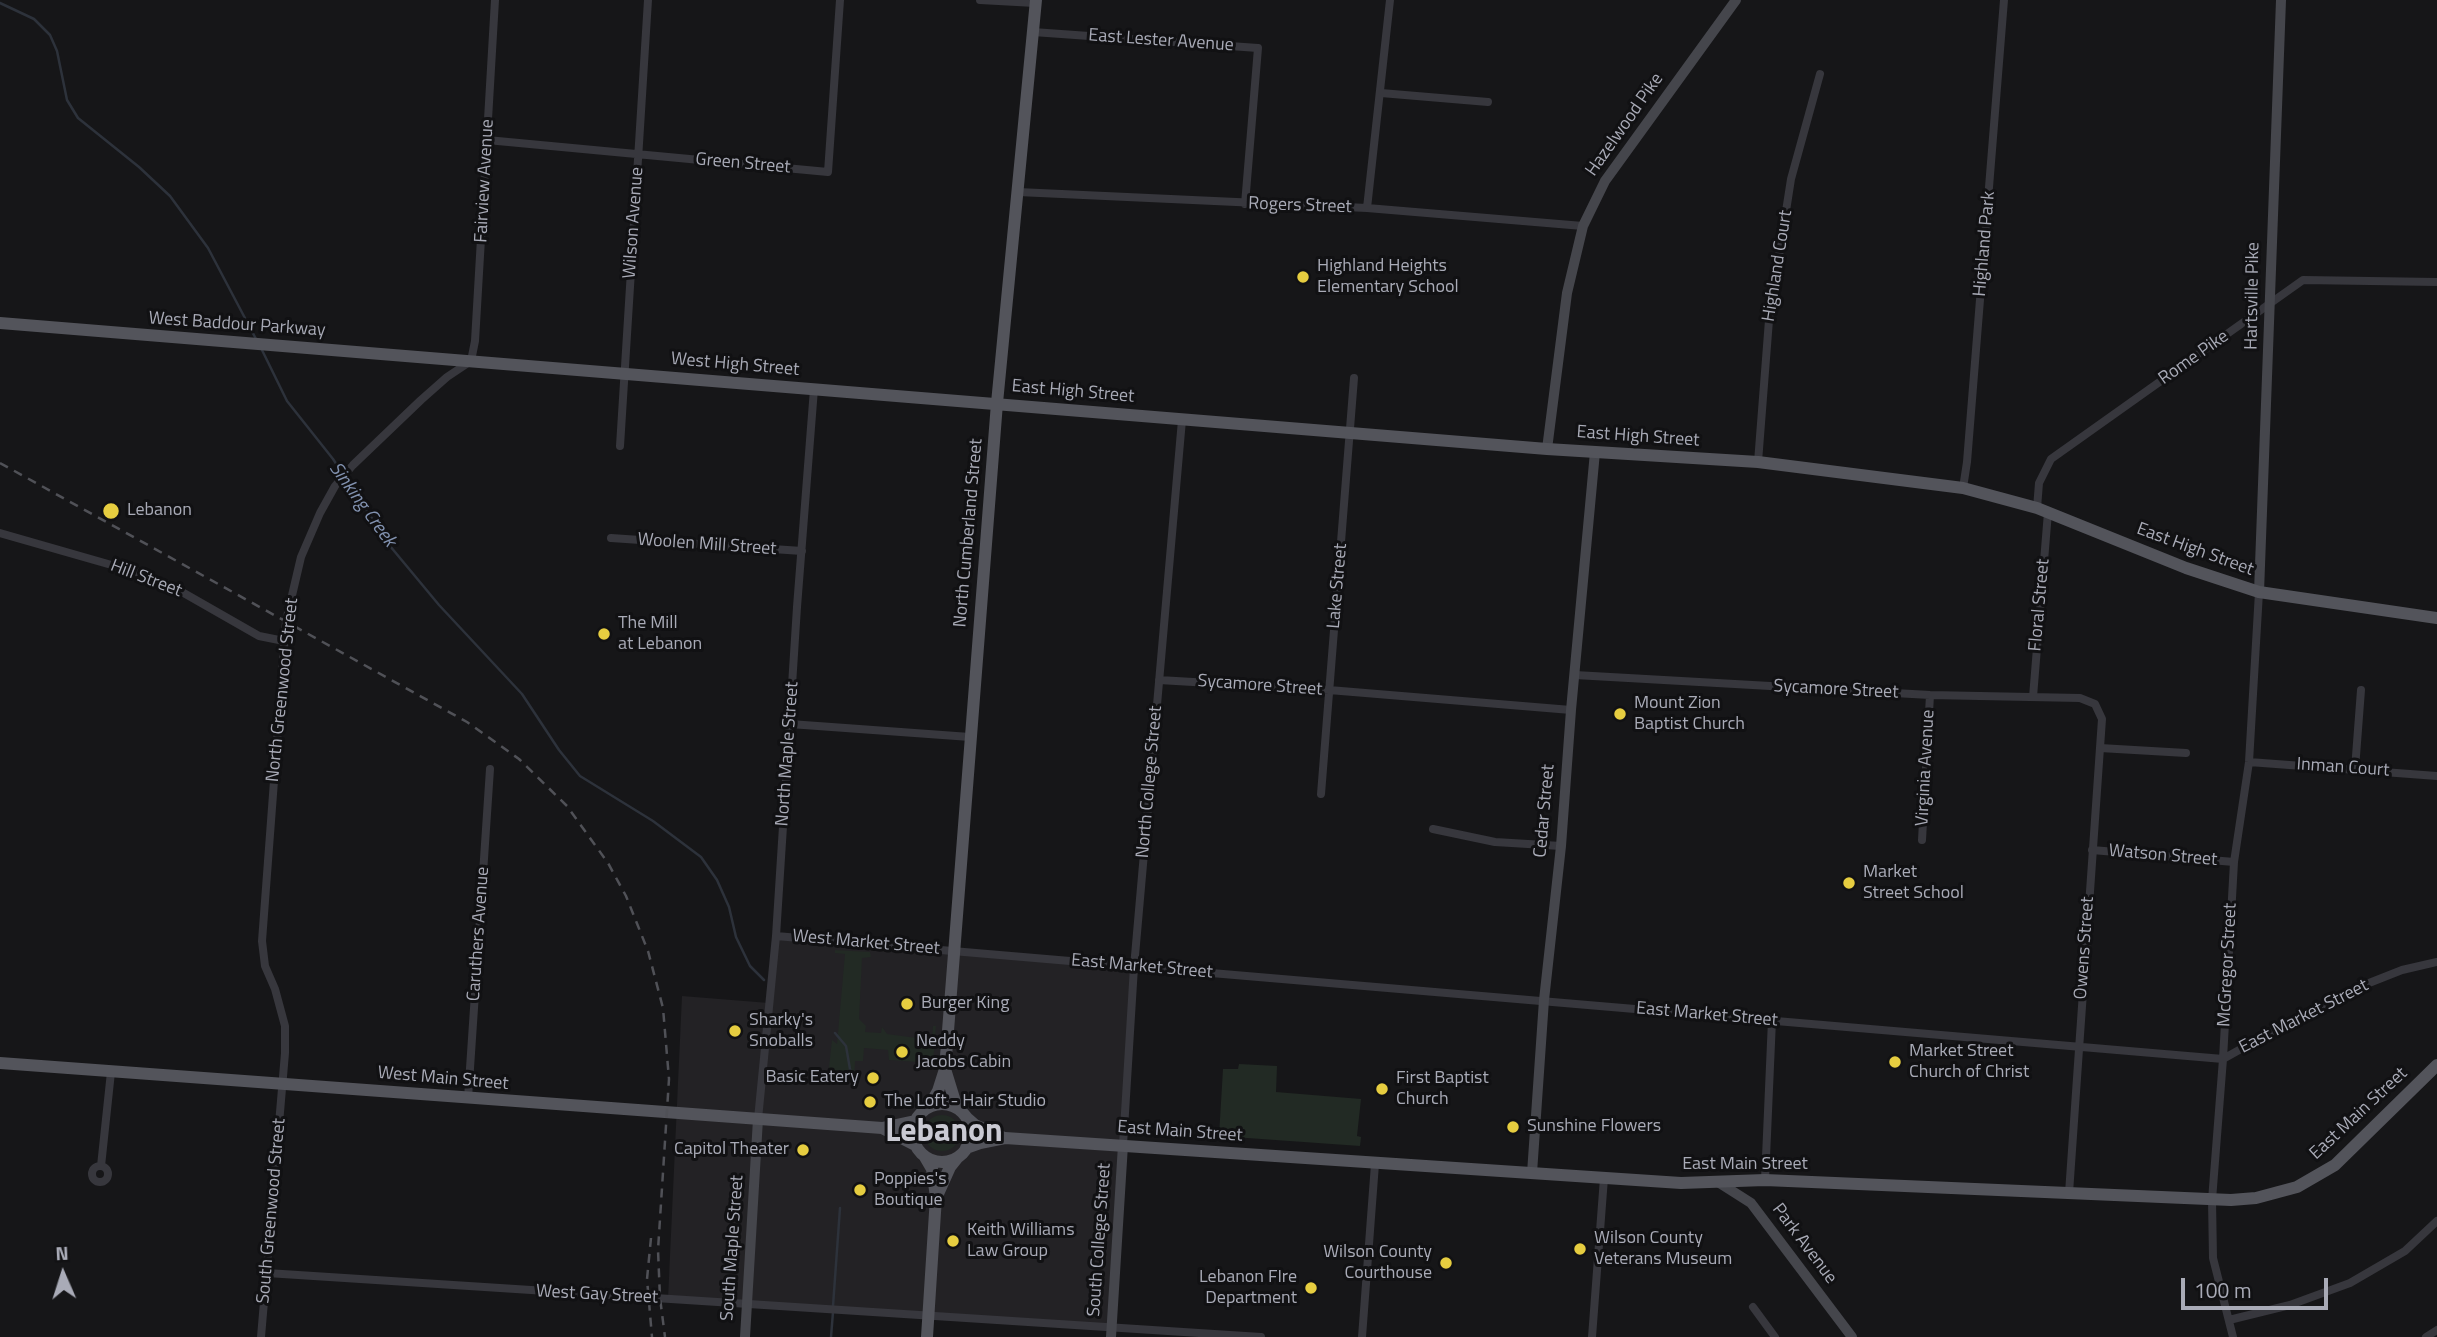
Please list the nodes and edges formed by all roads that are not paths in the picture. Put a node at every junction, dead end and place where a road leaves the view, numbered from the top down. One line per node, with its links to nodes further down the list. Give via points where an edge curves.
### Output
1 (495, 0): 14 (street, Fairview Avenue)
2 (649, 0): 15 (street, Wilson Avenue)
3 (840, 0): 15 (street, Green Street, via 828,172)
4 (980, 0): 9 (street)
5 (1390, 0): 12 (street)
6 (1736, 0): 19 (street, Hazelwood Pike, via 1605,181)
7 (2004, 0): 34 (street, Highland Park)
8 (2281, 0): 21 (street, Hartsville Pike)
9 (1036, 2): 10 (main road, North Cumberland Street)
10 (1033, 32): 16 (main road, North Cumberland Street); 17 (street, East Lester Avenue, via 1258,48)
11 (1820, 74): 33 (street, Highland Court, via 1791,179 1769,320)
12 (1381, 93): 13 (street); 18 (street)
13 (1488, 102)
14 (487, 140): 15 (street, Green Street); 23 (street, Fairview Avenue)
15 (639, 155): 24 (street, Wilson Avenue)
16 (1018, 191): 17 (street, Rogers Street); 27 (main road, North Cumberland Street)
17 (1245, 204): 18 (street, Rogers Street)
18 (1367, 208): 19 (street, Rogers Street)
19 (1583, 226): 31 (street, Hazelwood Pike, via 1567,293)
20 (2437, 282): 21 (street, Rome Pike, via 2303,280)
21 (2270, 304): 35 (street, Rome Pike, via 2051,459 2039,482); 39 (street, Hartsville Pike)
22 (0, 323): 23 (main road, West Baddour Parkway)
23 (471, 361): 24 (main road, West High Street); 41 (street, North Greenwood Street, via 447,377 335,486 295,578)
24 (625, 374): 26 (main road, West High Street); 30 (street, Wilson Avenue)
25 (1354, 378): 29 (street, Lake Street)
26 (814, 389): 27 (main road, West High Street); 38 (street, North Maple Street)
27 (997, 403): 28 (main road, East High Street); 51 (main road, North Cumberland Street)
28 (1182, 420): 29 (main road, East High Street); 43 (street, North College Street)
29 (1350, 433): 31 (main road, East High Street); 44 (street, Lake Street)
30 (620, 446)
31 (1547, 449): 32 (main road, East High Street)
32 (1595, 452): 33 (main road, East High Street); 42 (street, Cedar Street)
33 (1758, 462): 34 (main road, East High Street)
34 (1963, 488): 35 (main road, East High Street)
35 (2043, 510): 39 (main road, East High Street); 47 (street, Floral Street)
36 (0, 533): 41 (street, Hill Street, via 151,577 259,636)
37 (611, 538): 38 (street, Woolen Mill Street)
38 (802, 551): 50 (street, North Maple Street)
39 (2259, 592): 40 (main road, East High Street); 54 (street, McGregor Street)
40 (2437, 618)
41 (284, 641): 76 (street, North Greenwood Street, via 262,941 265,966 285,1026)
42 (1575, 675): 46 (street, Sycamore Street); 49 (street, Cedar Street)
43 (1159, 680): 44 (street, Sycamore Street); 67 (street, North College Street)
44 (1329, 690): 49 (street, Sycamore Street); 58 (street, Lake Street)
45 (2361, 690): 56 (street)
46 (1930, 695): 47 (street, Sycamore Street); 60 (street, Virginia Avenue)
47 (2033, 697): 48 (street, Sycamore Street, via 2080,698)
48 (2095, 704): 52 (street, Owens Street, via 2102,719)
49 (1571, 710): 61 (street, Cedar Street)
50 (790, 723): 51 (street); 64 (street, North Maple Street)
51 (970, 737): 65 (main road, North Cumberland Street)
52 (2100, 748): 53 (street); 62 (street, Owens Street)
53 (2186, 753)
54 (2249, 762): 56 (street, Inman Court); 63 (street, McGregor Street)
55 (490, 769): 77 (street, Caruthers Avenue)
56 (2355, 769): 57 (street, Inman Court)
57 (2437, 776)
58 (1321, 794)
59 (1433, 829): 61 (street, via 1495,842)
60 (1922, 840)
61 (1561, 846): 68 (street, Cedar Street)
62 (2092, 850): 63 (street, Watson Street); 70 (street, Owens Street)
63 (2234, 862): 71 (street, McGregor Street)
64 (776, 936): 65 (street, West Market Street); 81 (street, North Maple Street)
65 (955, 950): 67 (street, East Market Street); 74 (main road, North Cumberland Street)
66 (2437, 962): 71 (street, East Market Street, via 2364,985)
67 (1134, 967): 68 (street, East Market Street); 86 (street, North College Street)
68 (1544, 1000): 69 (street, East Market Street); 91 (street, Cedar Street)
69 (1772, 1020): 70 (street, East Market Street); 93 (street)
70 (2078, 1048): 71 (street, East Market Street); 95 (street, Owens Street)
71 (2223, 1059): 97 (street, McGregor Street)
72 (0, 1063): 75 (main road, West Main Street)
73 (2437, 1065): 97 (main road, East Main Street, via 2359,1144 2318,1176 2256,1198)
74 (945, 1069): 78 (main road, North Cumberland Street); 79 (main road, North Cumberland Street)
75 (111, 1072): 76 (main road, West Main Street); 90 (street)
76 (282, 1084): 77 (main road, West Main Street); 99 (street, South Greenwood Street)
77 (468, 1098): 81 (main road, West Main Street)
78 (929, 1107): 79 (main road); 82 (main road)
79 (957, 1108): 80 (main road)
80 (967, 1118): 84 (main road, East Main Street); 87 (main road, via 971,1130)
81 (758, 1119): 83 (main road, West Main Street); 100 (street, South Maple Street)
82 (915, 1121): 83 (main road, West Main Street); 85 (main road)
83 (883, 1128): 85 (main road, West Main Street)
84 (1005, 1138): 86 (main road, East Main Street); 87 (main road, East Main Street)
85 (915, 1145): 88 (main road)
86 (1123, 1146): 89 (main road, East Main Street); 105 (street, South College Street)
87 (962, 1152): 88 (main road, via 942,1162); 96 (main road)
88 (925, 1157): 96 (main road, via 932,1168)
89 (1375, 1164): 91 (main road, East Main Street); 111 (street)
90 (101, 1166)
91 (1531, 1173): 92 (main road, East Main Street)
92 (1604, 1178): 94 (main road, East Main Street); 112 (street)
93 (1765, 1180): 94 (main road, East Main Street); 95 (main road, East Main Street)
94 (1718, 1182): 106 (street, Park Avenue, via 1751,1203)
95 (2069, 1193): 97 (main road, East Main Street)
96 (936, 1197): 102 (main road)
97 (2212, 1200): 103 (street, McGregor Street, via 2213,1258)
98 (2437, 1221): 103 (street, via 2404,1251 2350,1283)
99 (267, 1273): 100 (street, West Gay Street); 107 (street, South Greenwood Street)
100 (747, 1303): 102 (street, West Gay Street); 108 (street, South Maple Street)
101 (1753, 1307): 113 (street)
102 (928, 1316): 105 (street, West Gay Street); 109 (main road)
103 (2229, 1320): 114 (street, McGregor Street)
104 (2437, 1331): 115 (street)
105 (1111, 1332): 110 (street, West Gay Street)
106 (1846, 1334)
107 (261, 1337)
108 (745, 1337)
109 (926, 1337)
110 (1261, 1337)
111 (1362, 1337)
112 (1592, 1337)
113 (1775, 1337)
114 (2233, 1337)
115 (2426, 1337)

